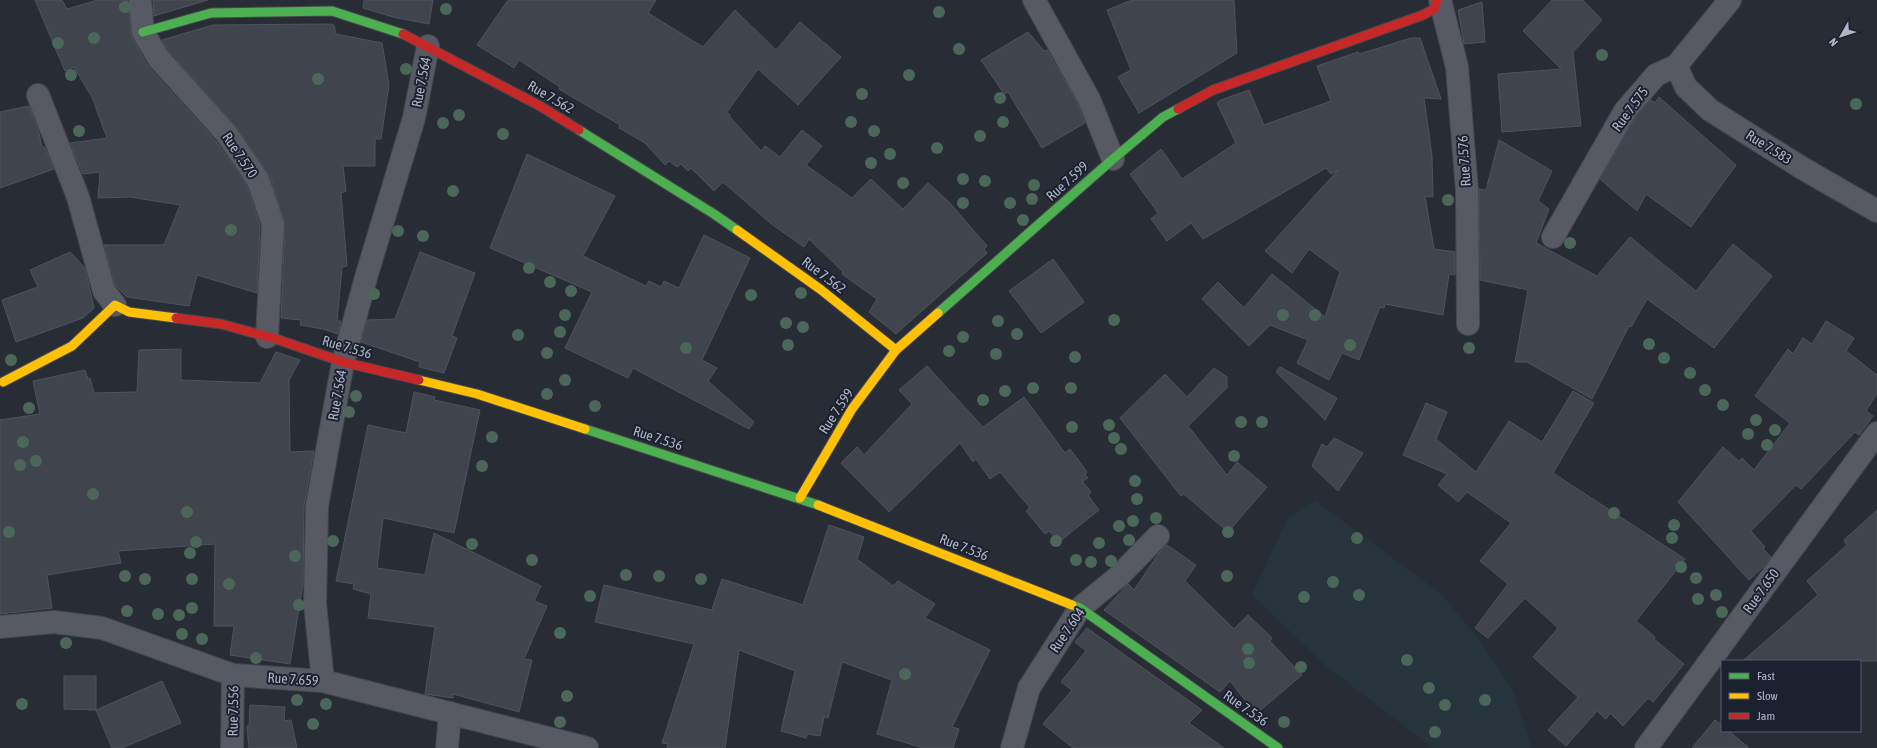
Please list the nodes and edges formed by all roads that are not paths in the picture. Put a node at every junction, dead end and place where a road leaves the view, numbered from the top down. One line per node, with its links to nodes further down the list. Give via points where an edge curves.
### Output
1 (140, 0): 5 (street, Rue 7.570)
2 (1034, 0): 9 (street, via 1089,99)
3 (1439, 0): 9 (street, Rue 7.599, via 1434,8 1423,15 1213,90 1162,117); 13 (street, Rue 7.576, via 1457,67 1467,191)
4 (1730, 0): 7 (street, Rue 7.575)
5 (143, 32): 6 (street, Rue 7.562, via 211,13 332,11 397,31); 14 (street, Rue 7.570, via 158,59 226,133 258,180 273,224)
6 (428, 46): 15 (street, Rue 7.562, via 540,106 714,214 820,289); 16 (street, Rue 7.564, via 414,118 367,274)
7 (1676, 66): 10 (street, Rue 7.583, via 1686,87 1710,110 1802,168); 11 (street, Rue 7.575, via 1656,75 1624,111)
8 (38, 95): 12 (street, via 78,197 104,292)
9 (1113, 159): 15 (street, Rue 7.599)
10 (1877, 211)
11 (1553, 238)
12 (115, 305): 14 (street, Rue 7.536, via 129,312 220,324); 17 (street, via 72,346)
13 (1468, 324)
14 (267, 337): 16 (street, Rue 7.536)
15 (896, 350): 19 (street, Rue 7.599, via 852,409)
16 (344, 362): 19 (street, Rue 7.536, via 477,394); 24 (street, Rue 7.564, via 317,506 315,604)
17 (3, 382)
18 (1877, 433): 31 (street, Rue 7.650)
19 (800, 498): 21 (street, Rue 7.536)
20 (1158, 536): 21 (street, Rue 7.604, via 1119,576)
21 (1080, 608): 29 (street, Rue 7.604, via 1029,688); 30 (street, Rue 7.536)
22 (0, 627): 23 (street, Rue 7.659, via 54,622 102,628)
23 (233, 674): 24 (street, Rue 7.659); 26 (street, Rue 7.556)
24 (323, 681): 25 (street, Rue 7.659)
25 (450, 713): 27 (street); 28 (street, Rue 7.659)
26 (232, 748)
27 (447, 748)
28 (587, 748)
29 (1012, 748)
30 (1278, 748)
31 (1646, 748)

